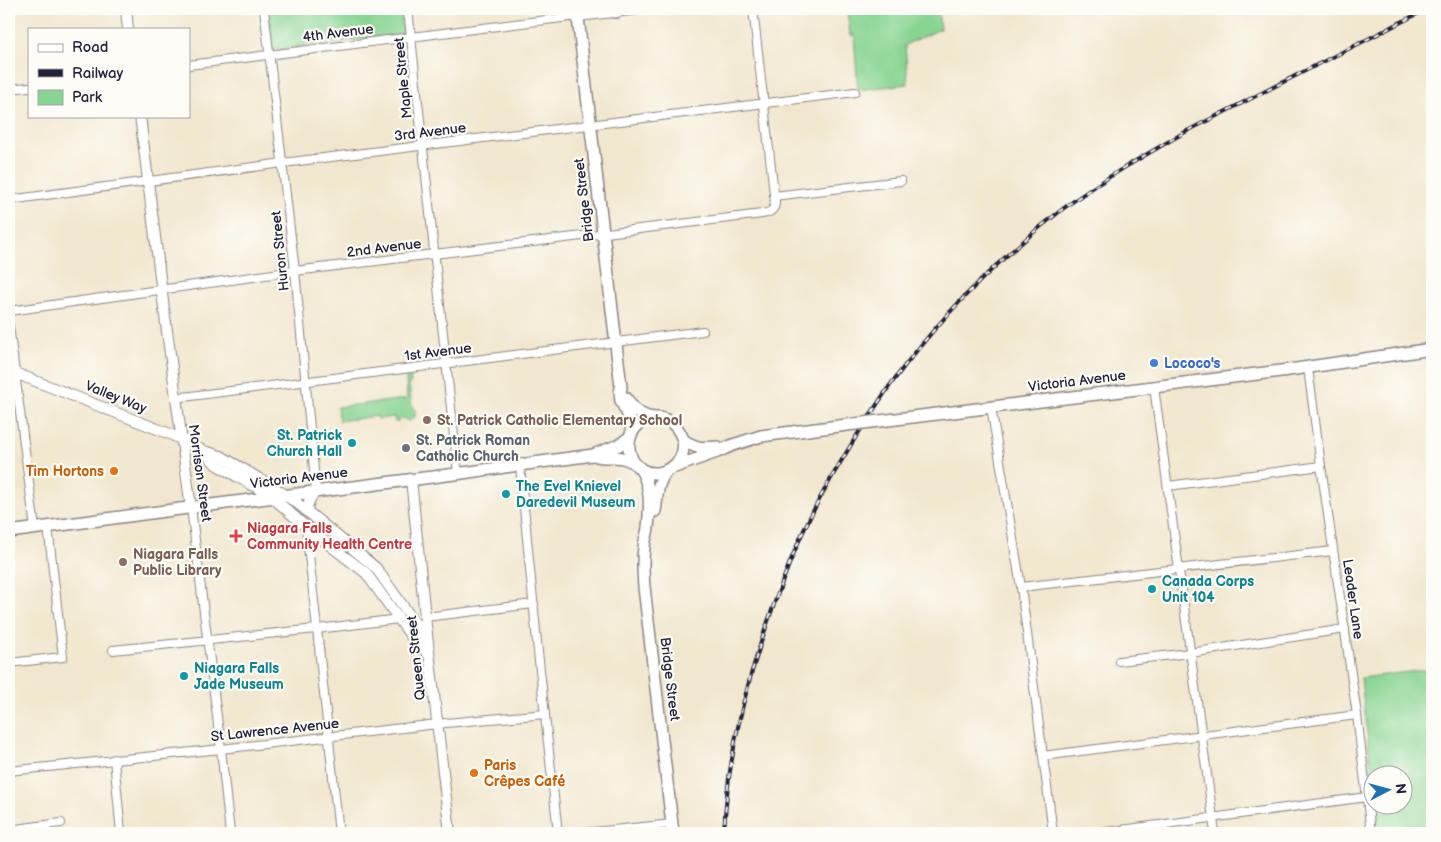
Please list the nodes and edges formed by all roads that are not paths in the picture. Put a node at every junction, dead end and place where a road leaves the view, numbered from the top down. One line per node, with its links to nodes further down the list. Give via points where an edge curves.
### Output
1 (126, 9): 9 (street)
2 (264, 9): 11 (street, Huron Street)
3 (408, 9): 10 (street, Maple Street)
4 (600, 9): 7 (main road)
5 (639, 9): 7 (street, 4th Avenue)
6 (753, 9): 16 (street)
7 (616, 12): 8 (street, 4th Avenue)
8 (578, 13): 10 (street, 4th Avenue); 18 (main road, Bridge Street)
9 (128, 28)
10 (411, 38): 11 (street, 4th Avenue); 19 (street, Maple Street)
11 (270, 55): 12 (street, 4th Avenue); 20 (street, Huron Street)
12 (190, 65)
13 (28, 86): 14 (street)
14 (9, 90)
15 (855, 92): 16 (street, 3rd Avenue)
16 (764, 103): 18 (street, 3rd Avenue); 23 (street)
17 (140, 118): 22 (street, Morrison Street)
18 (591, 125): 19 (street, 3rd Avenue); 25 (main road, Bridge Street)
19 (422, 146): 20 (street, 3rd Avenue); 26 (street, Maple Street)
20 (283, 163): 22 (street, 3rd Avenue); 27 (street, Huron Street)
21 (901, 180): 23 (street)
22 (148, 182): 24 (street, 3rd Avenue); 28 (street, Morrison Street)
23 (774, 196): 25 (street, 2nd Avenue, via 774,208 762,214)
24 (9, 200)
25 (603, 234): 26 (street, 2nd Avenue); 32 (main road, Bridge Street)
26 (434, 255): 27 (street, 2nd Avenue); 34 (street, Maple Street)
27 (295, 271): 28 (street, 2nd Avenue); 37 (street, Huron Street)
28 (161, 290): 29 (street, 2nd Avenue); 40 (street, Morrison Street)
29 (9, 310)
30 (9, 326): 36 (street)
31 (703, 331): 32 (street, 1st Avenue)
32 (615, 343): 34 (street, 1st Avenue); 38 (main road, Bridge Street)
33 (1432, 350): 35 (main road, Victoria Avenue)
34 (448, 364): 37 (street, 1st Avenue); 53 (street, Maple Street)
35 (1308, 368): 39 (main road, Victoria Avenue); 51 (street, Leader Lane)
36 (11, 371): 44 (street, Valley Way); 63 (street)
37 (306, 382): 40 (street, 1st Avenue); 56 (street, Huron Street)
38 (621, 387): 42 (main road, Bridge Street, via 632,408); 43 (main road, Bridge Street, via 621,401 630,418)
39 (1154, 387): 41 (main road, Victoria Avenue); 55 (street)
40 (175, 398): 44 (street, Morrison Street)
41 (991, 407): 46 (main road, Victoria Avenue, bridge, via 761,436); 68 (street)
42 (650, 418): 43 (main road, via 640,423); 45 (main road, via 667,420 675,425)
43 (631, 434): 48 (main road, Victoria Avenue, via 619,445); 49 (main road, via 628,450)
44 (181, 439): 47 (street, Valley Way); 59 (street, Morrison Street)
45 (683, 440): 46 (main road, Victoria Avenue, via 698,448); 52 (main road, via 682,455)
46 (727, 447): 52 (main road, Victoria Avenue)
47 (204, 451): 57 (street, Valley Way, via 221,456); 58 (street, Valley Way, via 217,466)
48 (593, 455): 49 (main road, Victoria Avenue, via 620,456); 50 (main road, Victoria Avenue)
49 (636, 465): 52 (main road, via 653,473); 64 (main road, Bridge Street, via 648,490)
50 (520, 466): 53 (main road, Victoria Avenue); 69 (street)
51 (1321, 466): 55 (street); 66 (street, Leader Lane)
52 (670, 469): 64 (main road, Bridge Street, via 658,484 654,515)
53 (458, 473): 54 (main road, Victoria Avenue)
54 (411, 479): 56 (main road, Victoria Avenue); 70 (street, Queen Street)
55 (1168, 486): 67 (street)
56 (316, 491): 57 (main road, Victoria Avenue); 60 (street, via 308,503)
57 (286, 495): 58 (main road, Victoria Avenue); 60 (street, Valley Way)
58 (271, 496): 59 (main road, Victoria Avenue); 61 (street, Valley Way)
59 (191, 508): 62 (main road, Victoria Avenue); 74 (street, Morrison Street)
60 (307, 512): 75 (street, Valley Way, via 376,568)
61 (306, 526): 71 (street, Valley Way, via 366,573); 72 (street)
62 (48, 527): 63 (main road, Victoria Avenue); 80 (street, via 63,657)
63 (35, 529): 65 (main road, Victoria Avenue)
64 (648, 529): 95 (main road, Bridge Street, via 642,564)
65 (9, 532)
66 (1333, 551): 67 (street); 73 (street, Leader Lane)
67 (1180, 569): 68 (street); 77 (street)
68 (1020, 587): 87 (street)
69 (534, 604): 70 (street); 81 (street)
70 (425, 616): 75 (street, Queen Street)
71 (399, 619): 72 (street); 78 (street, Valley Way)
72 (316, 628): 74 (street); 85 (street)
73 (1345, 630): 77 (street); 82 (street, Leader Lane)
74 (208, 640): 76 (street); 86 (street, Morrison Street)
75 (427, 640): 78 (street, Queen Street)
76 (113, 650)
77 (1190, 653): 79 (street); 84 (street)
78 (429, 655): 83 (street, Queen Street)
79 (1119, 661)
80 (9, 663)
81 (545, 714): 83 (street, St Lawrence Avenue); 101 (street)
82 (1357, 715): 84 (street); 89 (street, Leader Lane)
83 (437, 725): 85 (street, St Lawrence Avenue); 100 (street, Queen Street)
84 (1201, 735): 87 (street); 93 (street)
85 (329, 737): 86 (street, St Lawrence Avenue); 99 (street)
86 (221, 749): 88 (street, St Lawrence Avenue); 98 (street, Morrison Street)
87 (1043, 756): 103 (street)
88 (114, 759): 90 (street, St Lawrence Avenue); 97 (street)
89 (1364, 767)
90 (9, 771)
91 (1364, 798): 93 (street)
92 (1369, 814): 106 (street, Leader Lane)
93 (1213, 818): 104 (street); 105 (street)
94 (61, 823): 96 (street)
95 (673, 828): 102 (street)
96 (9, 830)
97 (121, 833)
98 (230, 833)
99 (339, 833)
100 (450, 833)
101 (558, 833)
102 (584, 833)
103 (1053, 833)
104 (1099, 833)
105 (1215, 833)
106 (1371, 833)

